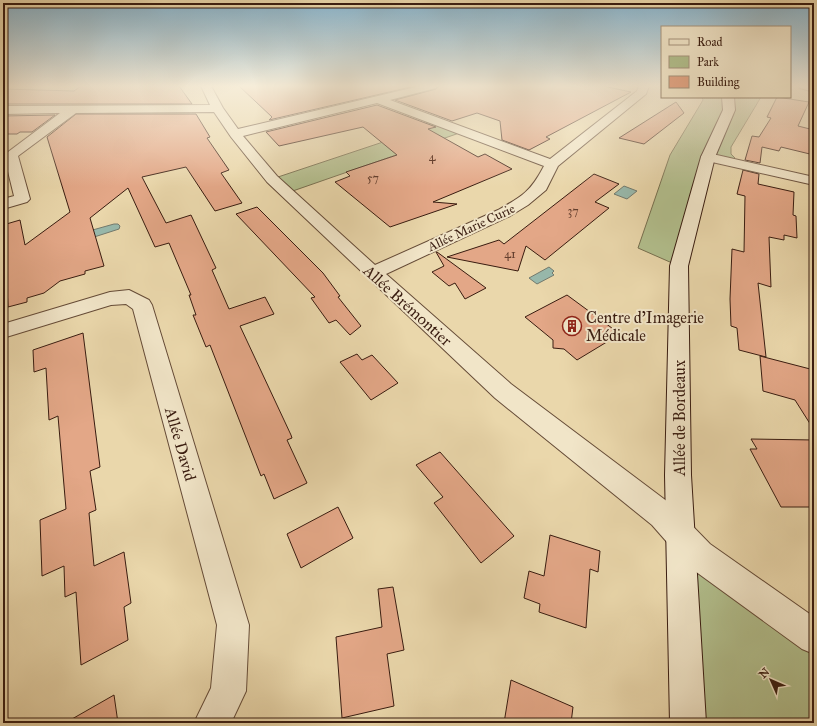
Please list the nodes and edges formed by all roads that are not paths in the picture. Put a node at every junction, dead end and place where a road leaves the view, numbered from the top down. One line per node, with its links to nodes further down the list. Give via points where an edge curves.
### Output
1 (59, 120): 11 (street, via 12,155 22,199)
2 (225, 120): 7 (street, Allée Brémontier)
3 (293, 120): 7 (street)
4 (434, 120): 9 (street)
5 (607, 120): 9 (street, Allée Marie Curie)
6 (725, 120): 8 (street, Allée de Bordeaux)
7 (235, 134): 12 (street, Allée Brémontier, via 272,179)
8 (708, 157): 10 (street); 14 (street, Allée de Bordeaux, via 679,266 678,475)
9 (552, 164): 12 (street, Allée Marie Curie, via 540,187 524,202)
10 (814, 181)
11 (3, 204)
12 (373, 273): 14 (street, Allée Brémontier, via 503,390 662,515)
13 (3, 331): 16 (street, Allée David, via 110,299 129,298 142,305 233,625 228,691)
14 (682, 537): 15 (street, Allée Brémontier, via 699,554); 17 (street, Allée de Bordeaux)
15 (814, 636)
16 (212, 723)
17 (688, 723)

